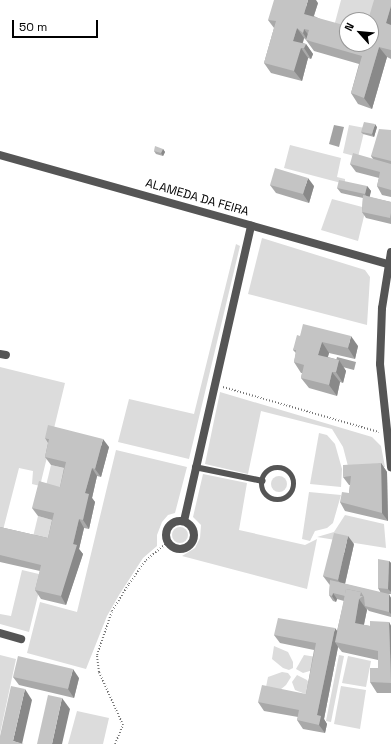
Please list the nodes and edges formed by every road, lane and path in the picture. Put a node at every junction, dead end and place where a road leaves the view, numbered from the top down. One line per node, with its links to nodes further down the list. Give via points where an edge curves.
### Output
1 (0, 155): 2 (street, ALAMEDA DA FEIRA)
2 (251, 225): 4 (street, ALAMEDA DA FEIRA); 5 (street)
3 (391, 252): 4 (street)
4 (388, 264): 6 (street, via 382,308 380,364)
5 (215, 385): 6 (path); 7 (street)
6 (387, 434): 8 (street)
7 (195, 467): 9 (lane); 10 (street)
8 (391, 468)
9 (263, 481): 9 (lane, via 266,494 278,500 287,497 294,486 291,474 283,469 270,470)
10 (184, 521): 11 (street, via 170,524 166,533); 11 (street, via 194,530 192,543 180,549)
11 (168, 542): 14 (path, via 146,560 112,611 97,655 99,672 123,725)
12 (0, 633): 13 (street)
13 (21, 639)
14 (115, 744)

